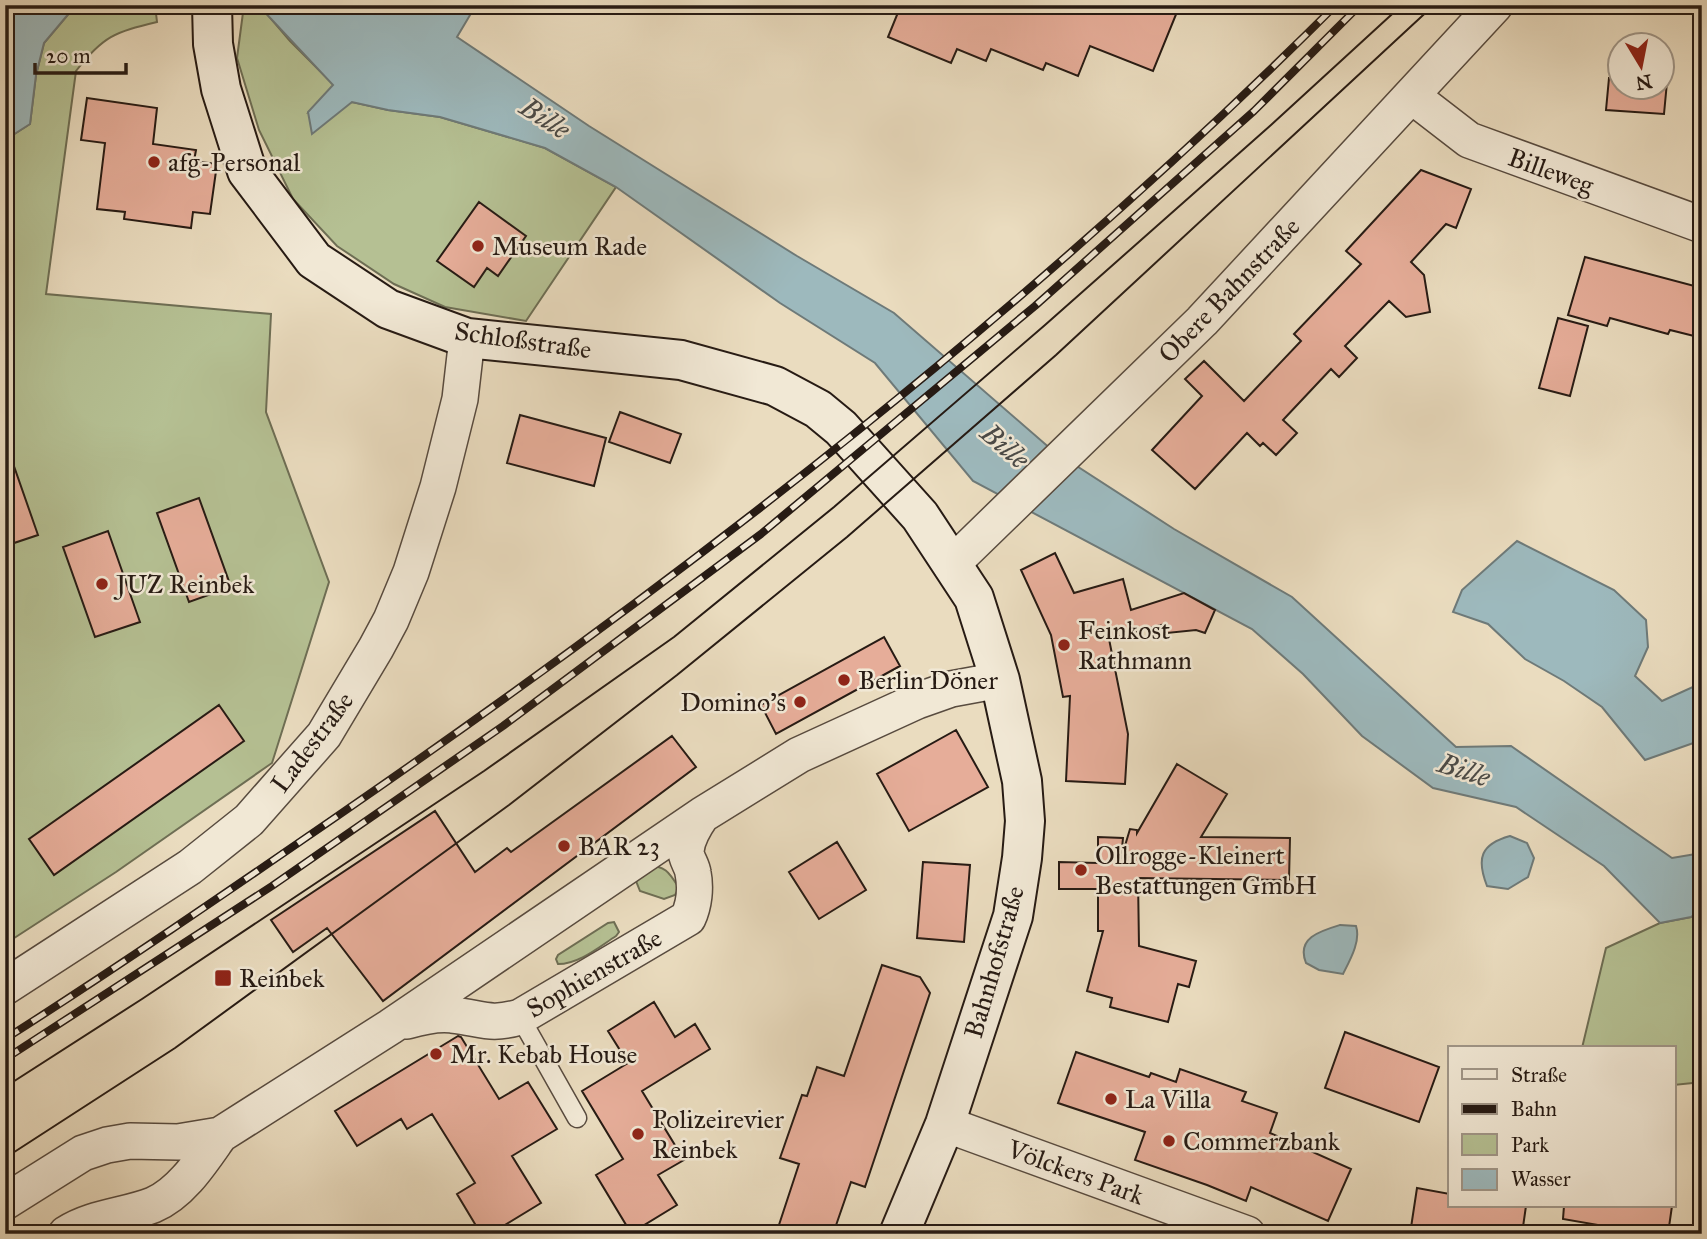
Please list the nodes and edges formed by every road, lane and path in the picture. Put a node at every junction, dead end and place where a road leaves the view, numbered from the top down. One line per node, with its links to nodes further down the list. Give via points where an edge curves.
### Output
1 (1495, 5): 3 (street, Obere Bahnstraße)
2 (212, 17): 5 (main road, Schloßstraße, via 221,89 247,171 314,260 388,309)
3 (1412, 96): 4 (street, Billeweg, via 1469,140); 6 (street, Obere Bahnstraße, via 1202,321)
4 (1702, 225)
5 (467, 338): 6 (main road, Schloßstraße, via 681,360 775,386 818,409 841,428 919,516); 9 (street, Ladestraße, via 460,399 411,572 391,620 324,735 249,820 190,867)
6 (951, 565): 7 (main road, Bahnhofstraße, via 974,598)
7 (1000, 680): 8 (street, Sophienstraße, via 951,689 887,714 799,755); 13 (main road, Bahnhofstraße, via 1022,781 1023,858 1013,916)
8 (702, 815): 10 (street, Sophienstraße, via 686,848 693,872 693,906 688,918); 11 (street, Sophienstraße)
9 (5, 987)
10 (520, 1017): 11 (street, Sophienstraße, via 501,1023 451,1014 419,1017); 12 (lane)
11 (390, 1027): 14 (street, Sophienstraße)
12 (577, 1118)
13 (945, 1124): 17 (main road, Bahnhofstraße); 18 (street, Völckers Park)
14 (220, 1135): 15 (street, Sophienstraße, via 107,1145 83,1153); 16 (street, Sophienstraße, via 188,1179 156,1204)
15 (5, 1202)
16 (66, 1234)
17 (900, 1234)
18 (1247, 1234)

